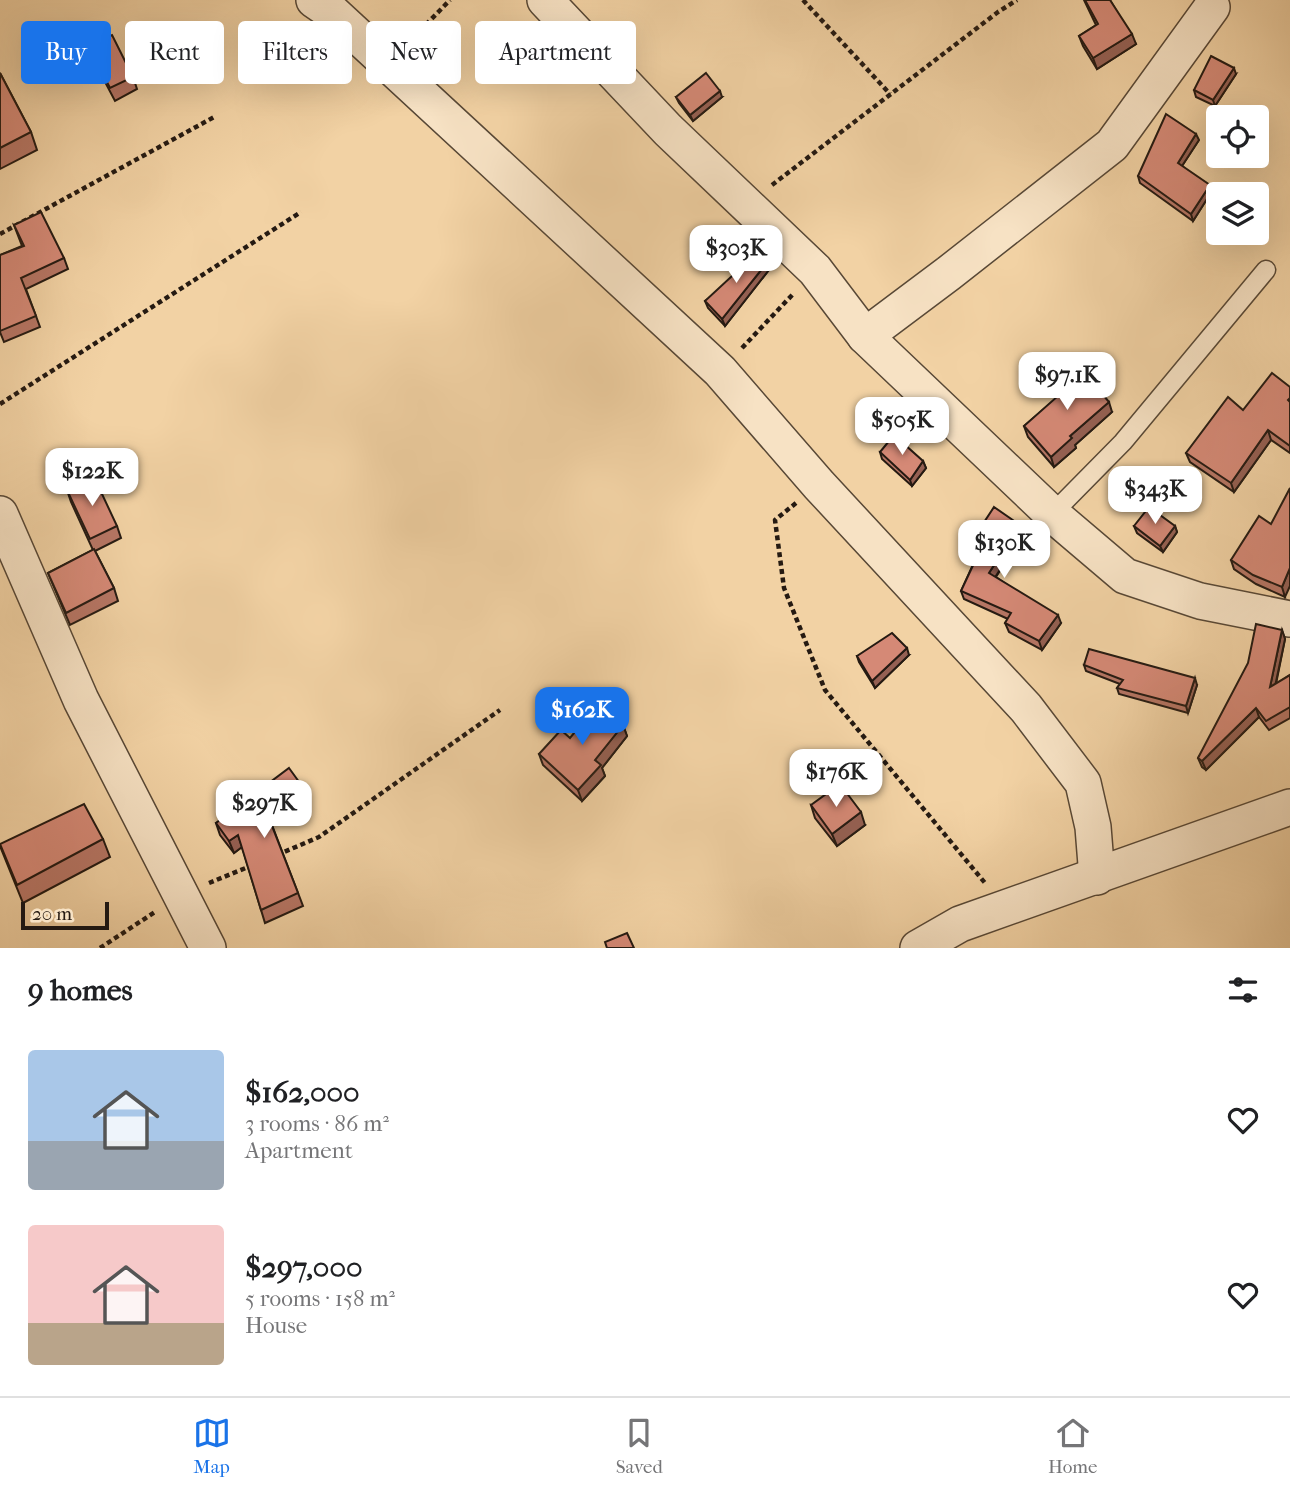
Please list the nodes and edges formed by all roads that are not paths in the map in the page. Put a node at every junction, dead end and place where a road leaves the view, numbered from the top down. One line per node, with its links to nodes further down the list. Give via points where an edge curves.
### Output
1 (314, 0): 10 (street, via 720,371 1026,708 1083,783)
2 (545, 0): 5 (street, via 668,130 816,270)
3 (1212, 7): 5 (street, via 1111,145)
4 (1266, 270): 7 (lane, via 1123,442)
5 (865, 336): 7 (street)
6 (0, 514): 11 (street, via 57,648)
7 (1052, 514): 8 (street, via 1125,576 1200,601)
8 (1290, 619)
9 (1290, 807): 10 (street)
10 (1097, 877): 12 (street, via 960,924)
11 (208, 948)
12 (919, 948)

